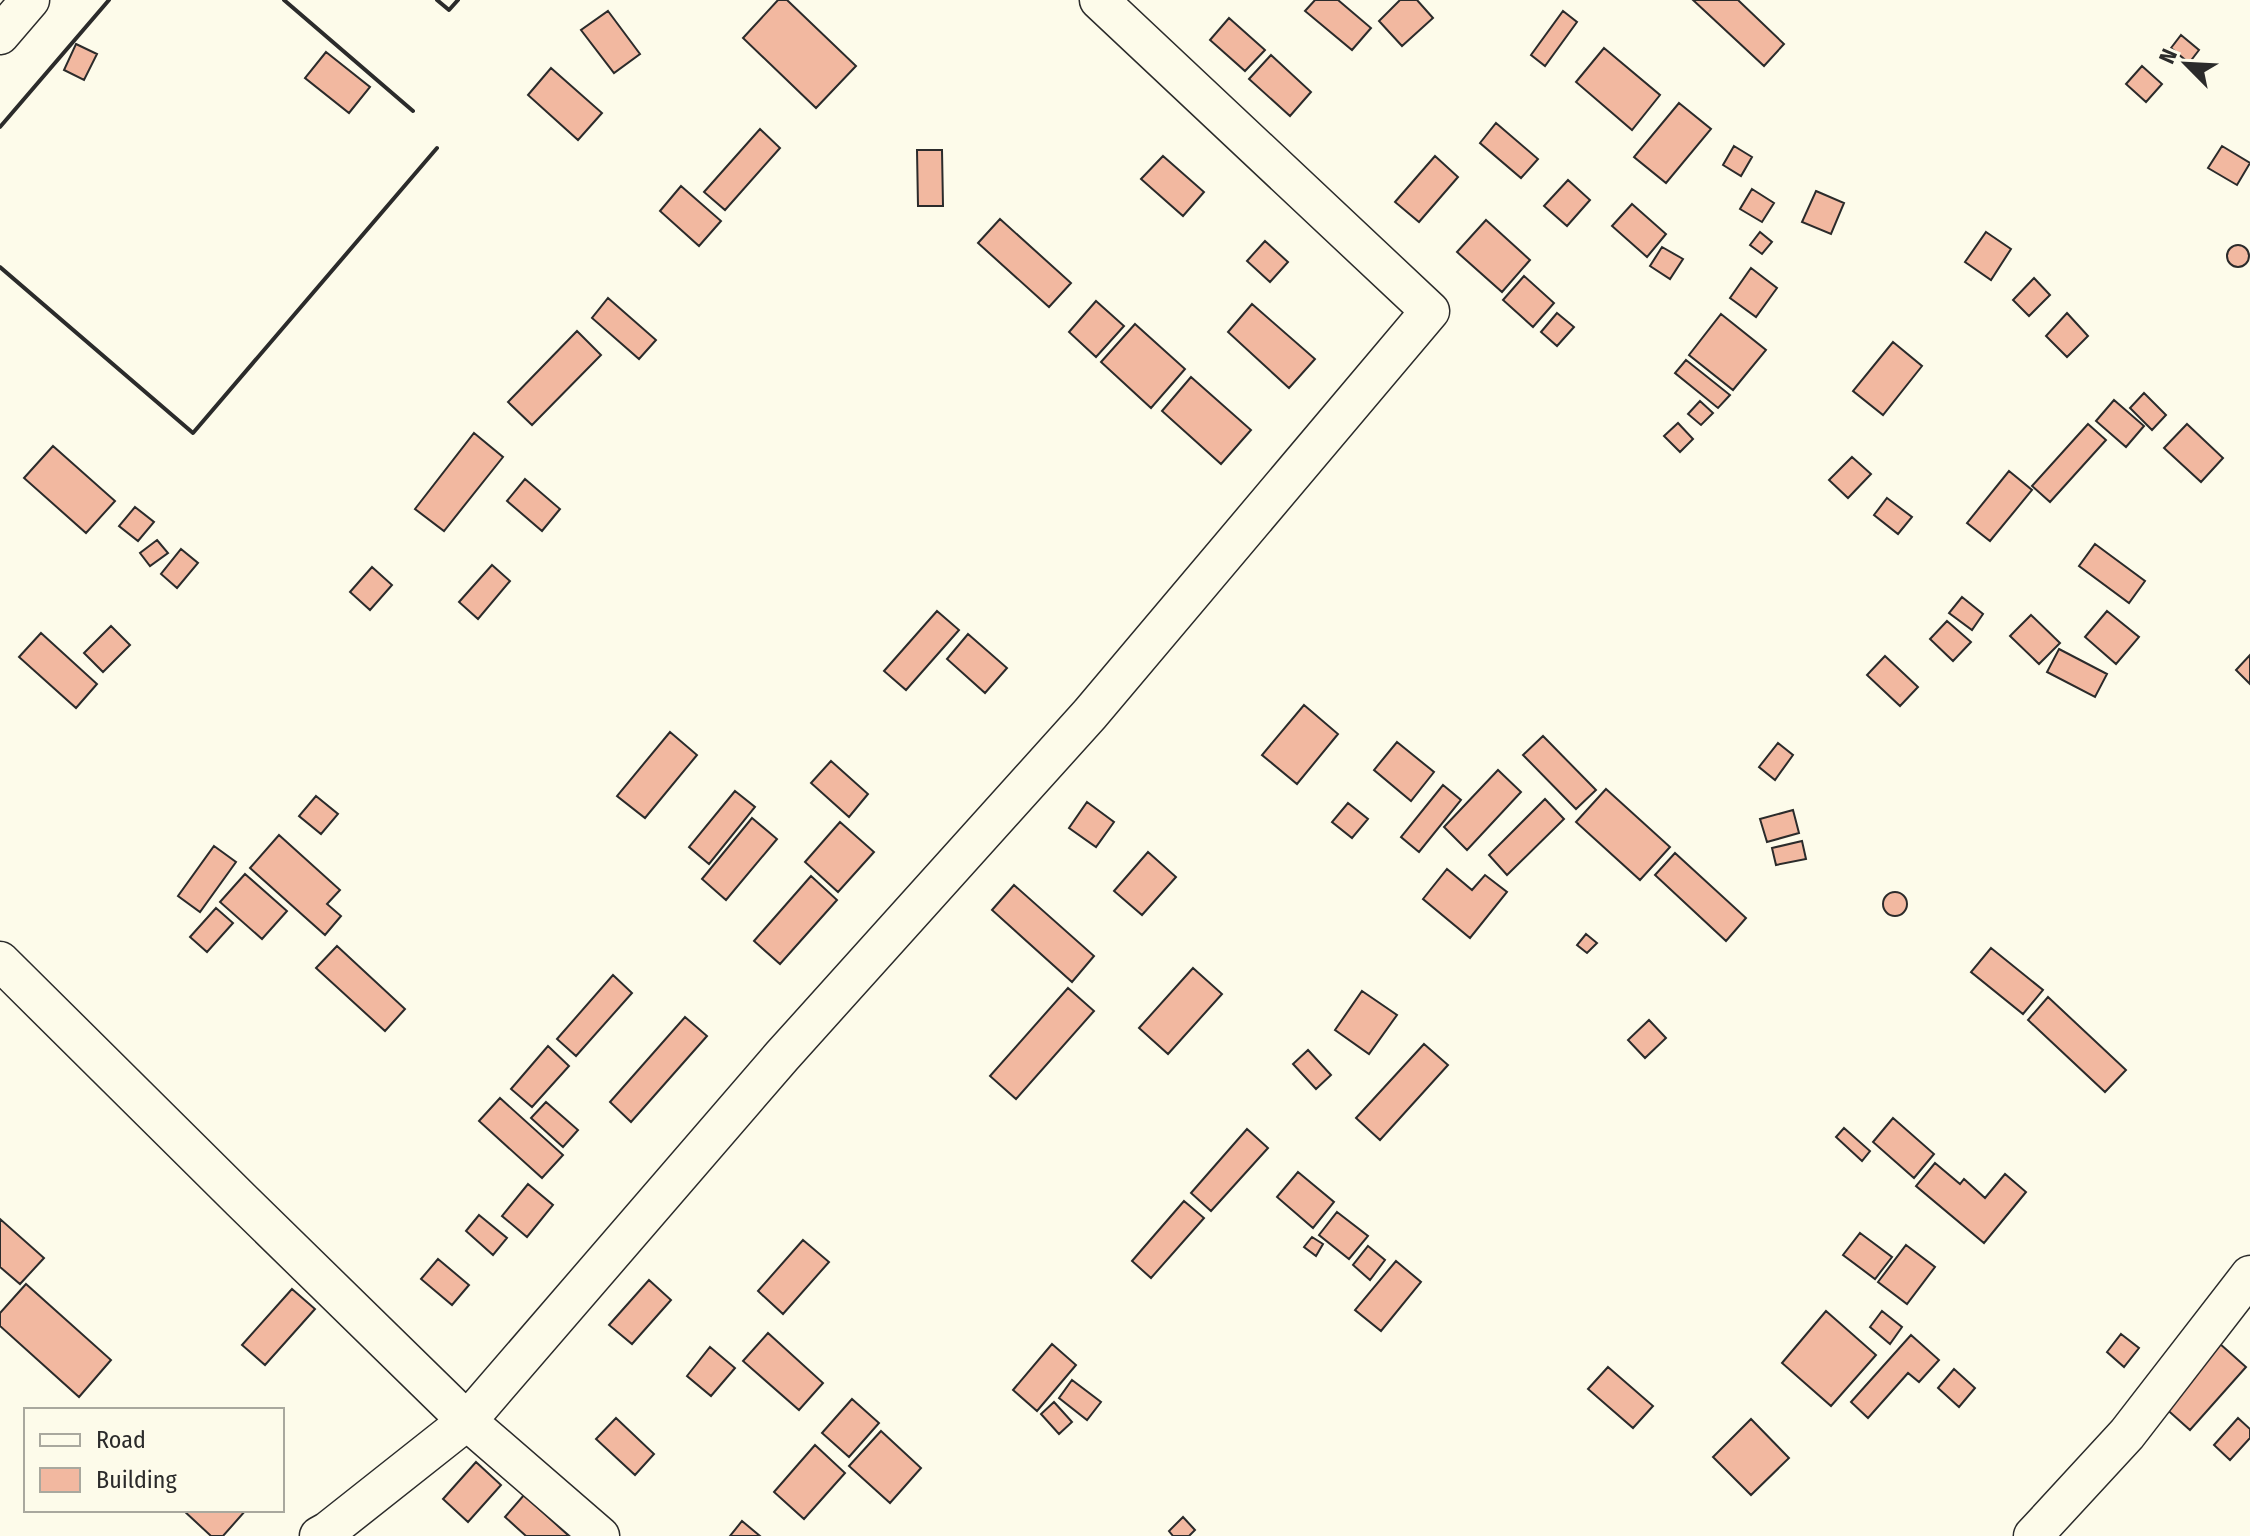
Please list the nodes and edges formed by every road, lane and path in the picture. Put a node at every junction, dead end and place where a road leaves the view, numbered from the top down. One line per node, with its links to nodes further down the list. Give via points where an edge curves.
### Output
1 (30, 0): 3 (street)
2 (1099, 0): 6 (street, via 1430,311 1090,714 782,1056)
3 (0, 35)
4 (0, 961): 6 (street)
5 (2250, 1275): 9 (street, via 2127,1434)
6 (467, 1421): 7 (street); 8 (street)
7 (319, 1536)
8 (600, 1536)
9 (2033, 1536)

